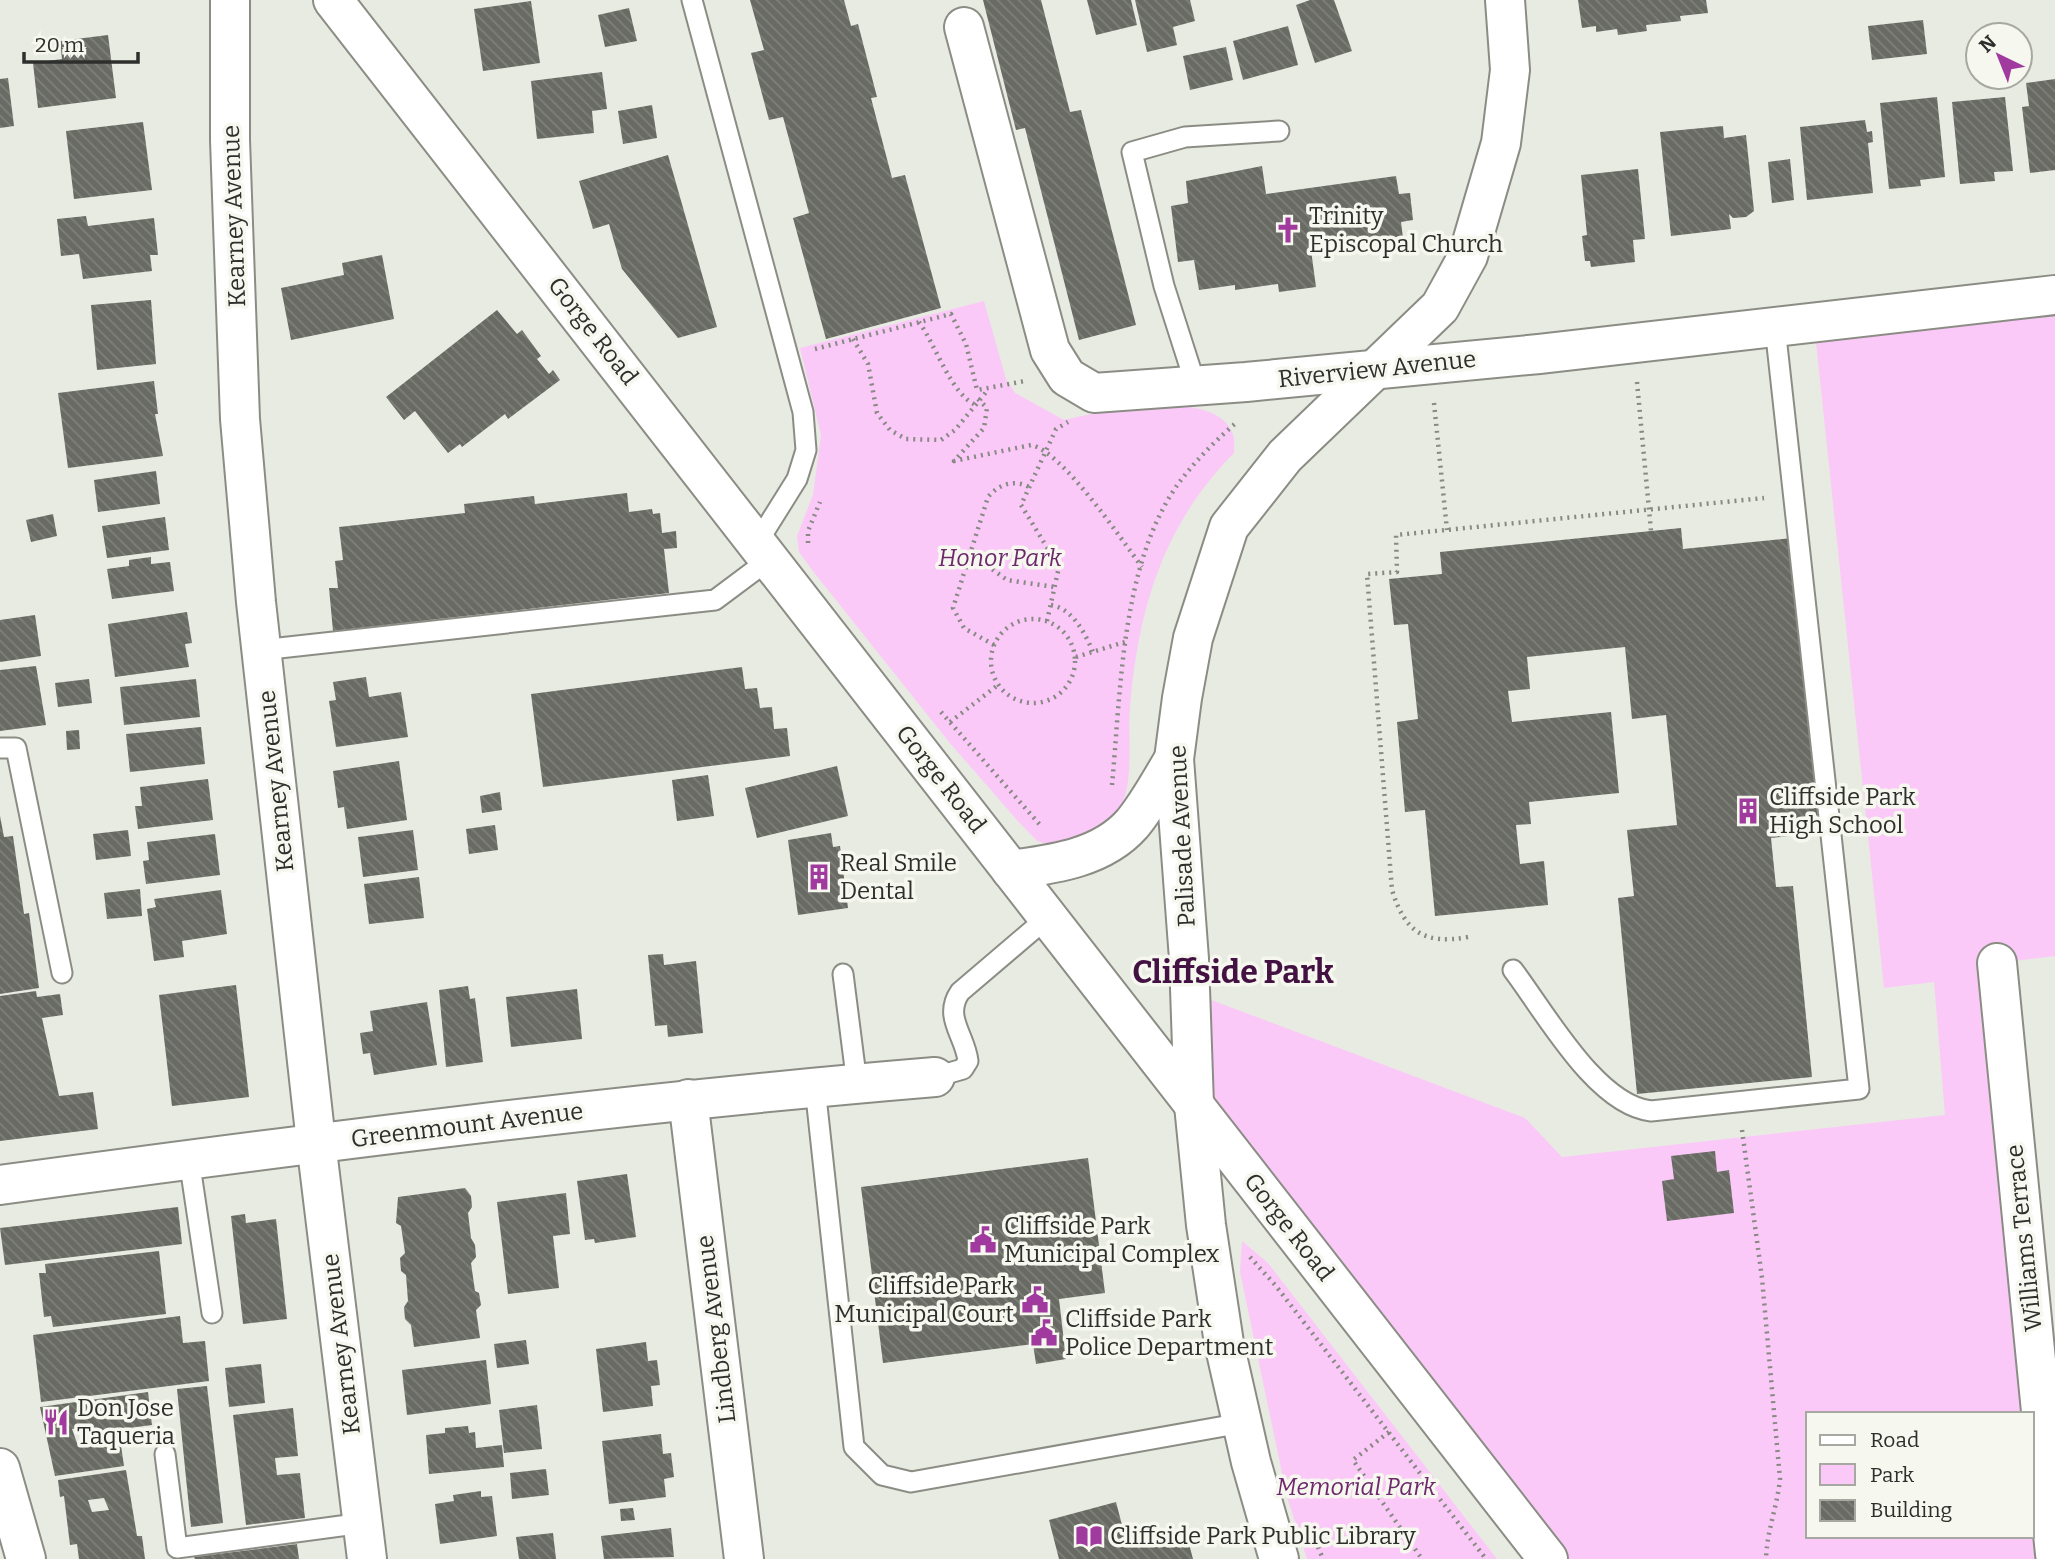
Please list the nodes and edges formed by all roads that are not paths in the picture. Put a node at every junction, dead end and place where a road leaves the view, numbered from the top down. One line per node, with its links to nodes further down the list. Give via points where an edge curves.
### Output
1 (230, 0): 12 (street, Kearney Avenue, via 240,418)
2 (333, 0): 11 (street, Gorge Road)
3 (692, 0): 11 (lane, via 803,412 806,450)
4 (1505, 0): 9 (street, Palisade Avenue, via 1510,70 1502,143 1468,256 1440,307)
5 (964, 27): 10 (street, Riverview Avenue, via 1051,350 1063,372 1094,393)
6 (1279, 131): 10 (lane, via 1185,137 1132,152 1164,286)
7 (2055, 295): 8 (street, Riverview Avenue)
8 (1775, 327): 9 (street, Riverview Avenue); 18 (lane, via 1859,1089 1651,1111 1626,1103 1586,1067)
9 (1378, 369): 10 (street, Riverview Avenue); 14 (street, Palisade Avenue, via 1285,456 1228,527 1193,638)
10 (1196, 386)
11 (764, 551): 12 (lane, via 715,600); 15 (street, Gorge Road)
12 (261, 650): 26 (street, Kearney Avenue)
13 (0, 748): 19 (lane, via 16,748)
14 (1174, 760): 15 (street, via 1131,825 1094,852); 25 (street, Palisade Avenue)
15 (1012, 870): 16 (street, Gorge Road)
16 (1048, 917): 21 (lane, via 960,992 953,1002 953,1014 968,1061 963,1069); 25 (street, Gorge Road)
17 (1997, 963): 34 (street, Williams Terrace)
18 (1513, 970)
19 (62, 973)
20 (843, 974): 22 (lane)
21 (935, 1077): 22 (street, Greenmount Avenue)
22 (857, 1084): 23 (street, Greenmount Avenue)
23 (815, 1087): 24 (street, Greenmount Avenue); 30 (lane, via 854,1447 882,1475 911,1482)
24 (688, 1098): 26 (street, Greenmount Avenue); 36 (street, Lindberg Avenue)
25 (1194, 1105): 30 (street, Palisade Avenue, via 1207,1233); 38 (street, Gorge Road)
26 (316, 1142): 27 (street, Greenmount Avenue); 33 (street, Kearney Avenue)
27 (189, 1160): 28 (street, Greenmount Avenue); 29 (lane)
28 (0, 1185)
29 (212, 1313)
30 (1242, 1423): 37 (street, Palisade Avenue)
31 (165, 1454): 33 (lane, via 177,1548)
32 (3, 1490): 35 (street)
33 (365, 1541)
34 (2055, 1554)
35 (26, 1559)
36 (744, 1559)
37 (1279, 1559)
38 (1548, 1559)

